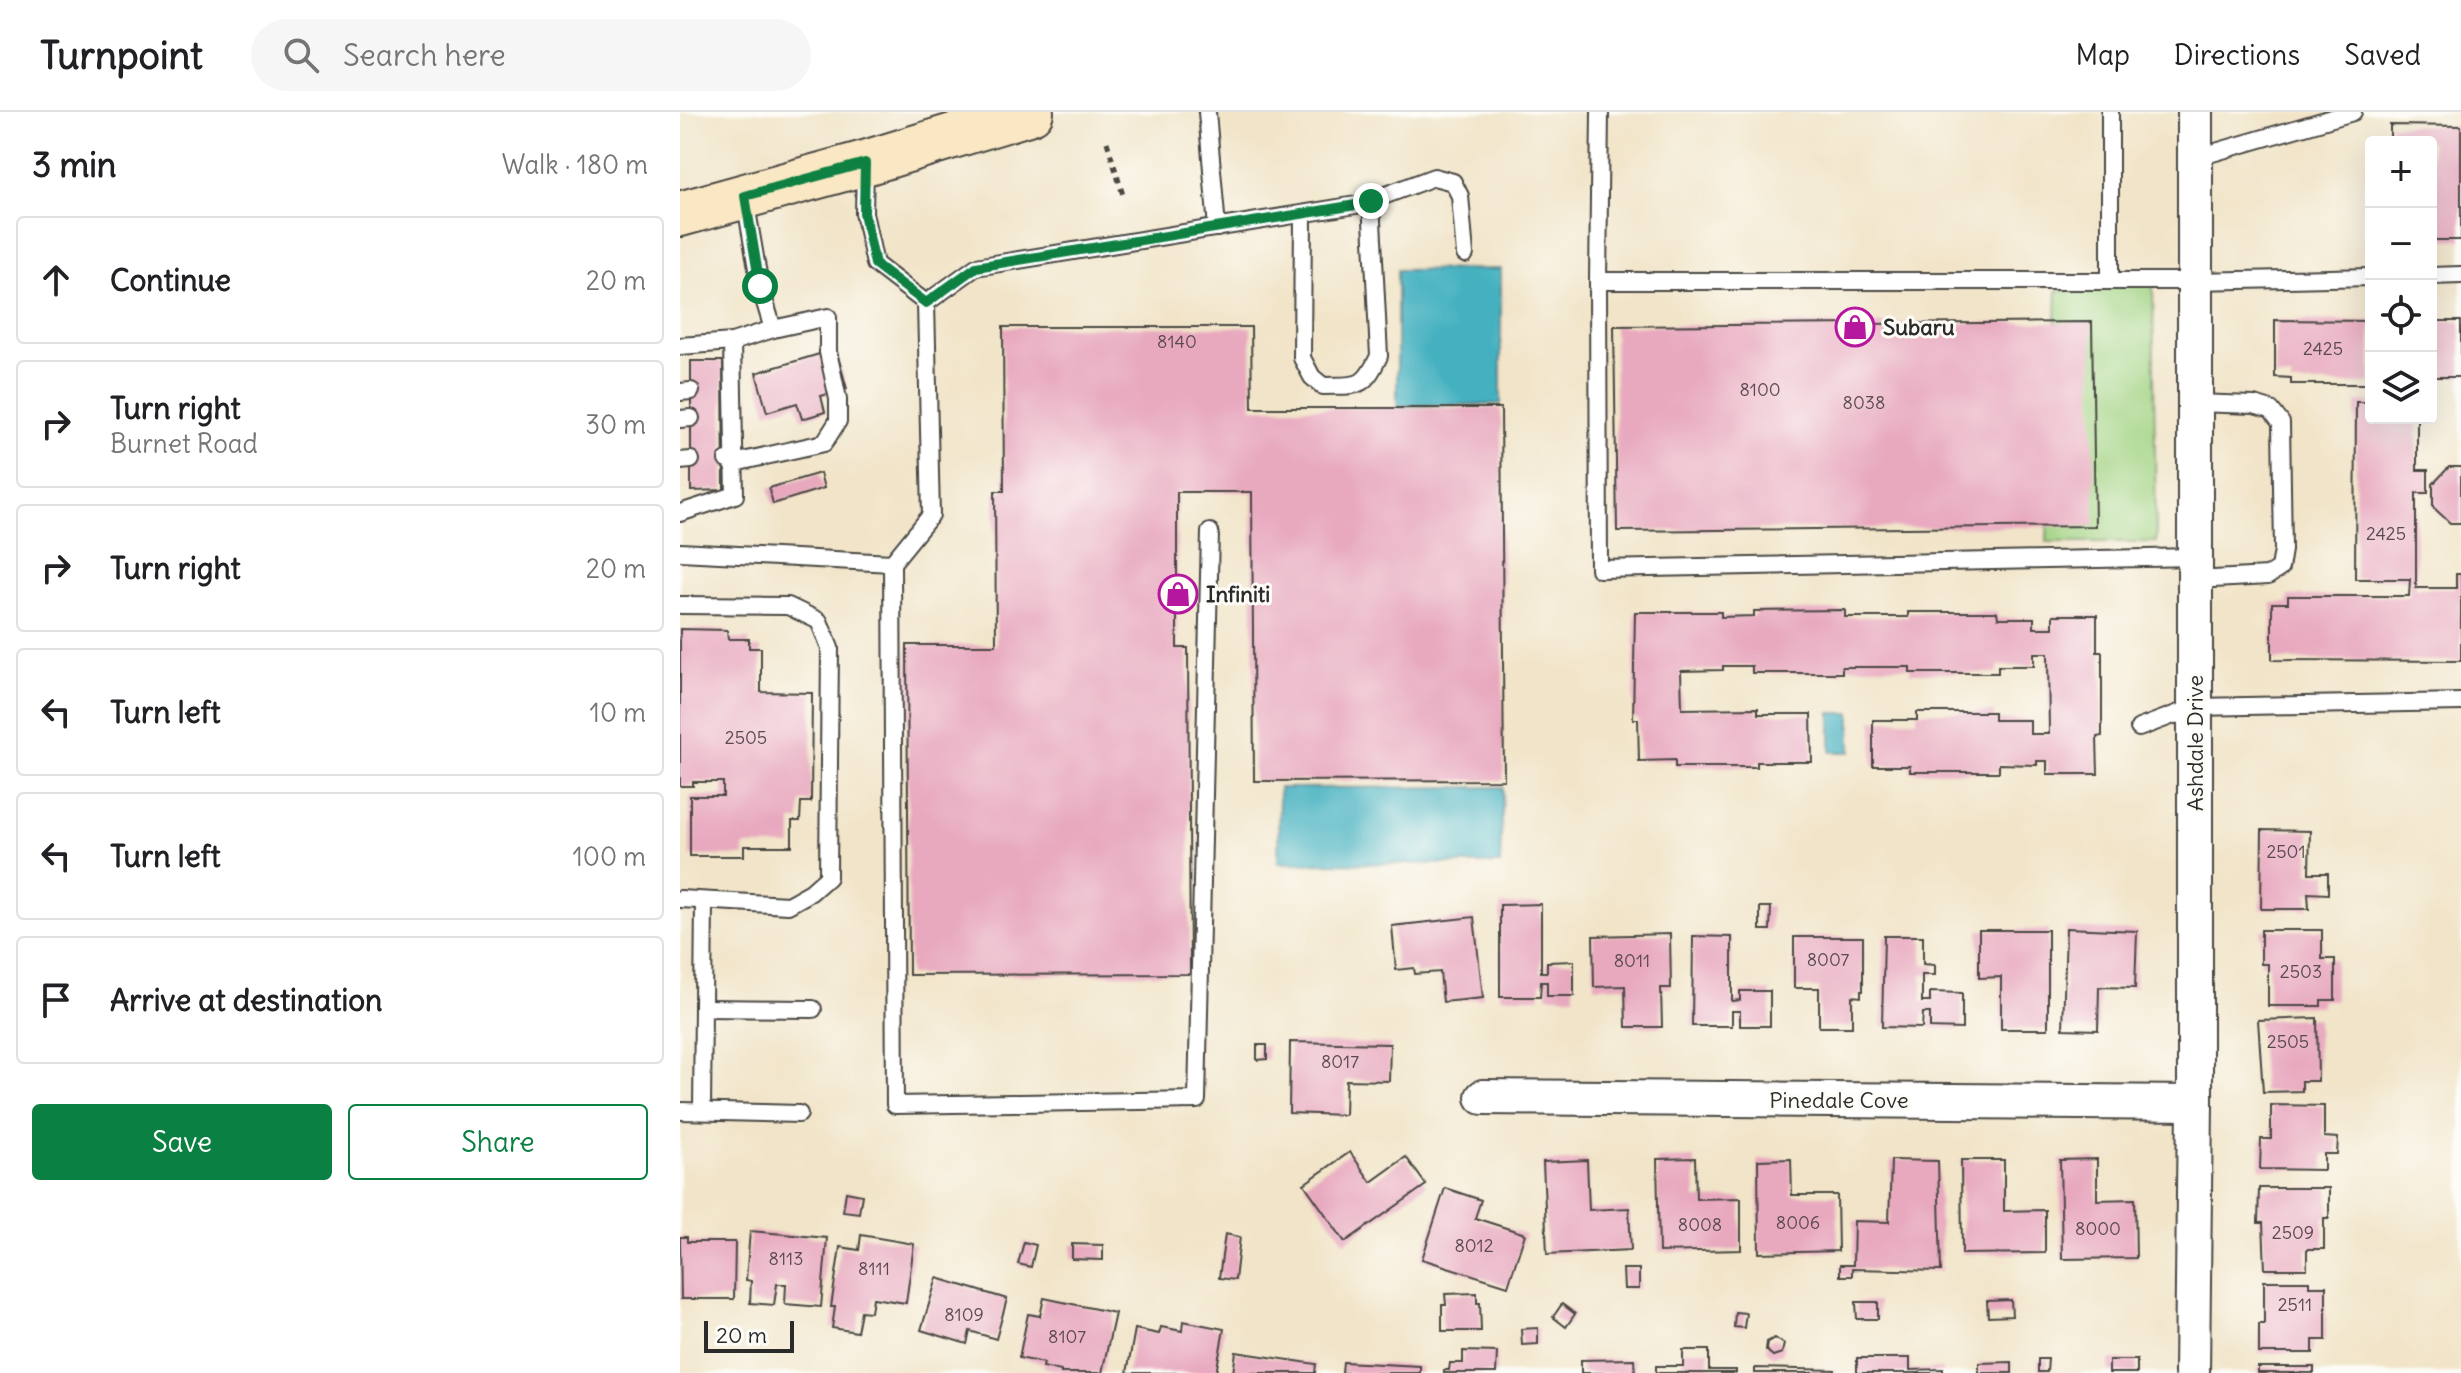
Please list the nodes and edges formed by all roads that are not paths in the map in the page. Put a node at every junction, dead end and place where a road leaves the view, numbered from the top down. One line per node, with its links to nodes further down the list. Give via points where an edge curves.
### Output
1 (1031, 112): 8 (main road)
2 (1207, 112): 13 (lane)
3 (1600, 112): 18 (lane)
4 (2110, 112): 19 (lane)
5 (2195, 112): 7 (street, Ashdale Drive)
6 (2353, 112): 7 (lane)
7 (2195, 158): 20 (street, Ashdale Drive)
8 (865, 163): 9 (main road); 21 (lane, via 864,213 875,264)
9 (745, 196): 11 (main road); 22 (lane)
10 (1371, 201): 12 (lane); 12 (lane, via 1379,356 1369,377 1357,385 1323,386 1302,358); 14 (lane, via 1434,177 1453,182 1460,196)
11 (680, 214)
12 (1303, 214): 13 (lane)
13 (1217, 228): 21 (lane, via 976,267)
14 (1465, 254)
15 (2461, 275): 16 (lane)
16 (2437, 276)
17 (2365, 277): 20 (lane)
18 (1598, 281): 19 (lane); 31 (lane, via 1599,569)
19 (2110, 281): 20 (lane)
20 (2195, 281): 25 (street, Ashdale Drive)
21 (926, 303): 30 (lane, via 931,515)
22 (773, 329): 23 (lane); 26 (lane, via 828,317 838,421 824,443)
23 (732, 342): 24 (lane); 26 (lane)
24 (680, 346)
25 (2195, 403): 31 (street, Ashdale Drive); 31 (lane, via 2254,405 2271,410 2281,423 2283,550 2280,568 2268,576)
26 (729, 460): 27 (lane, via 735,495)
27 (680, 513)
28 (1210, 532): 30 (lane, via 1197,1100 895,1105)
29 (680, 552): 30 (lane)
30 (892, 563)
31 (2195, 569): 34 (street, Ashdale Drive)
32 (680, 605): 37 (lane, via 788,606 819,621 830,648 828,877 788,905)
33 (2461, 702): 34 (lane)
34 (2195, 707): 35 (lane); 41 (street, Ashdale Drive)
35 (2139, 728)
36 (680, 899): 37 (lane)
37 (704, 901): 38 (lane)
38 (704, 1008): 39 (lane); 43 (lane)
39 (813, 1009)
40 (1483, 1097): 41 (street, Pinedale Cove)
41 (2195, 1103): 45 (street, Ashdale Drive)
42 (680, 1111): 43 (lane)
43 (702, 1111): 44 (lane)
44 (799, 1114)
45 (2192, 1373)

